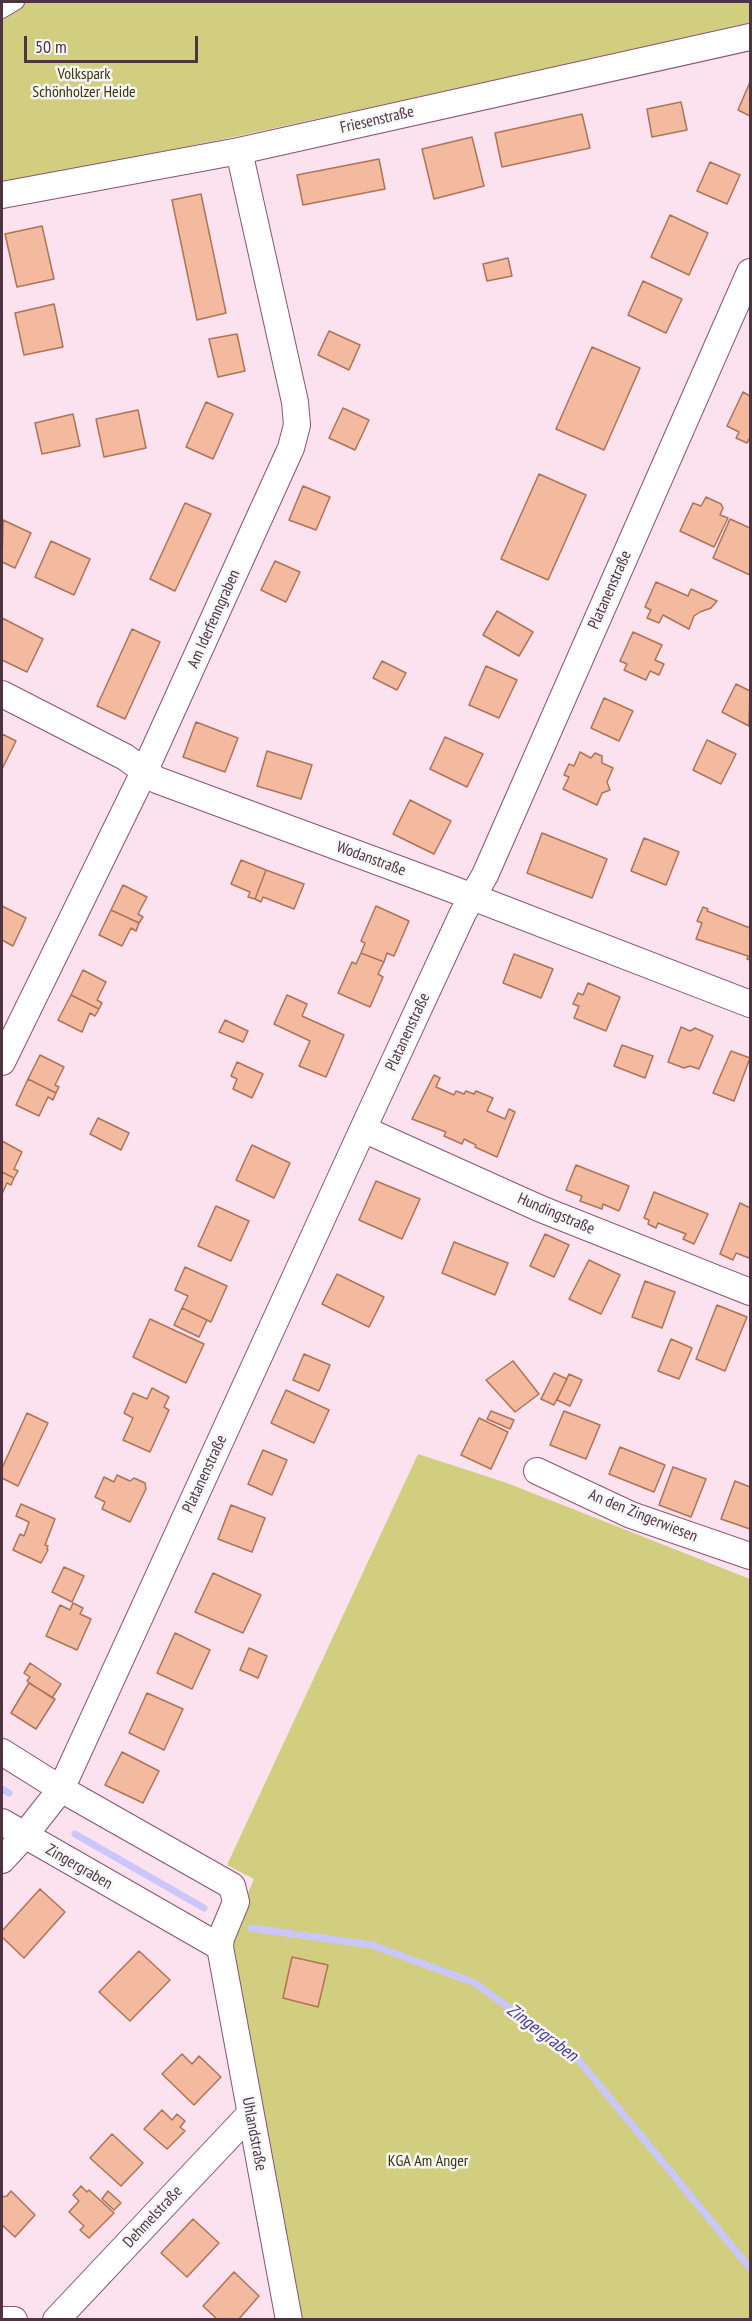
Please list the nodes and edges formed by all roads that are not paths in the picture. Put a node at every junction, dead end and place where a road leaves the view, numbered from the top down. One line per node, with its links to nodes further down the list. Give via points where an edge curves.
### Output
1 (16, 2): 2 (lane)
2 (2, 10)
3 (750, 37): 4 (street, Friesenstraße)
4 (239, 151): 5 (street, Friesenstraße); 8 (street, Am Iderfenngraben, via 297,425 291,448)
5 (2, 195)
6 (750, 272): 9 (street, Platanenstraße)
7 (2, 694): 8 (street, Wodanstraße)
8 (145, 770): 9 (street, Wodanstraße, via 157,780); 11 (street, Am Iderfenngraben)
9 (472, 897): 10 (street, Wodanstraße); 12 (street, Platanenstraße)
10 (750, 1004)
11 (2, 1062)
12 (363, 1129): 13 (street, Hundingstraße, via 541,1209); 17 (street, Platanenstraße)
13 (750, 1292)
14 (537, 1471): 15 (street, An den Zingerwiesen, via 631,1515)
15 (750, 1556)
16 (2, 1752): 17 (street)
17 (61, 1790): 19 (street, Zingergraben); 21 (street, via 232,1886 236,1902)
18 (2, 1821): 19 (street, Zingergraben)
19 (24, 1836): 20 (street); 21 (street, Zingergraben)
20 (2, 1860)
21 (221, 1942): 22 (street, Uhlandstraße)
22 (250, 2114): 25 (street, Dehmelstraße); 26 (street, Uhlandstraße)
23 (4, 2319): 24 (street)
24 (14, 2319)
25 (56, 2319)
26 (289, 2319)

